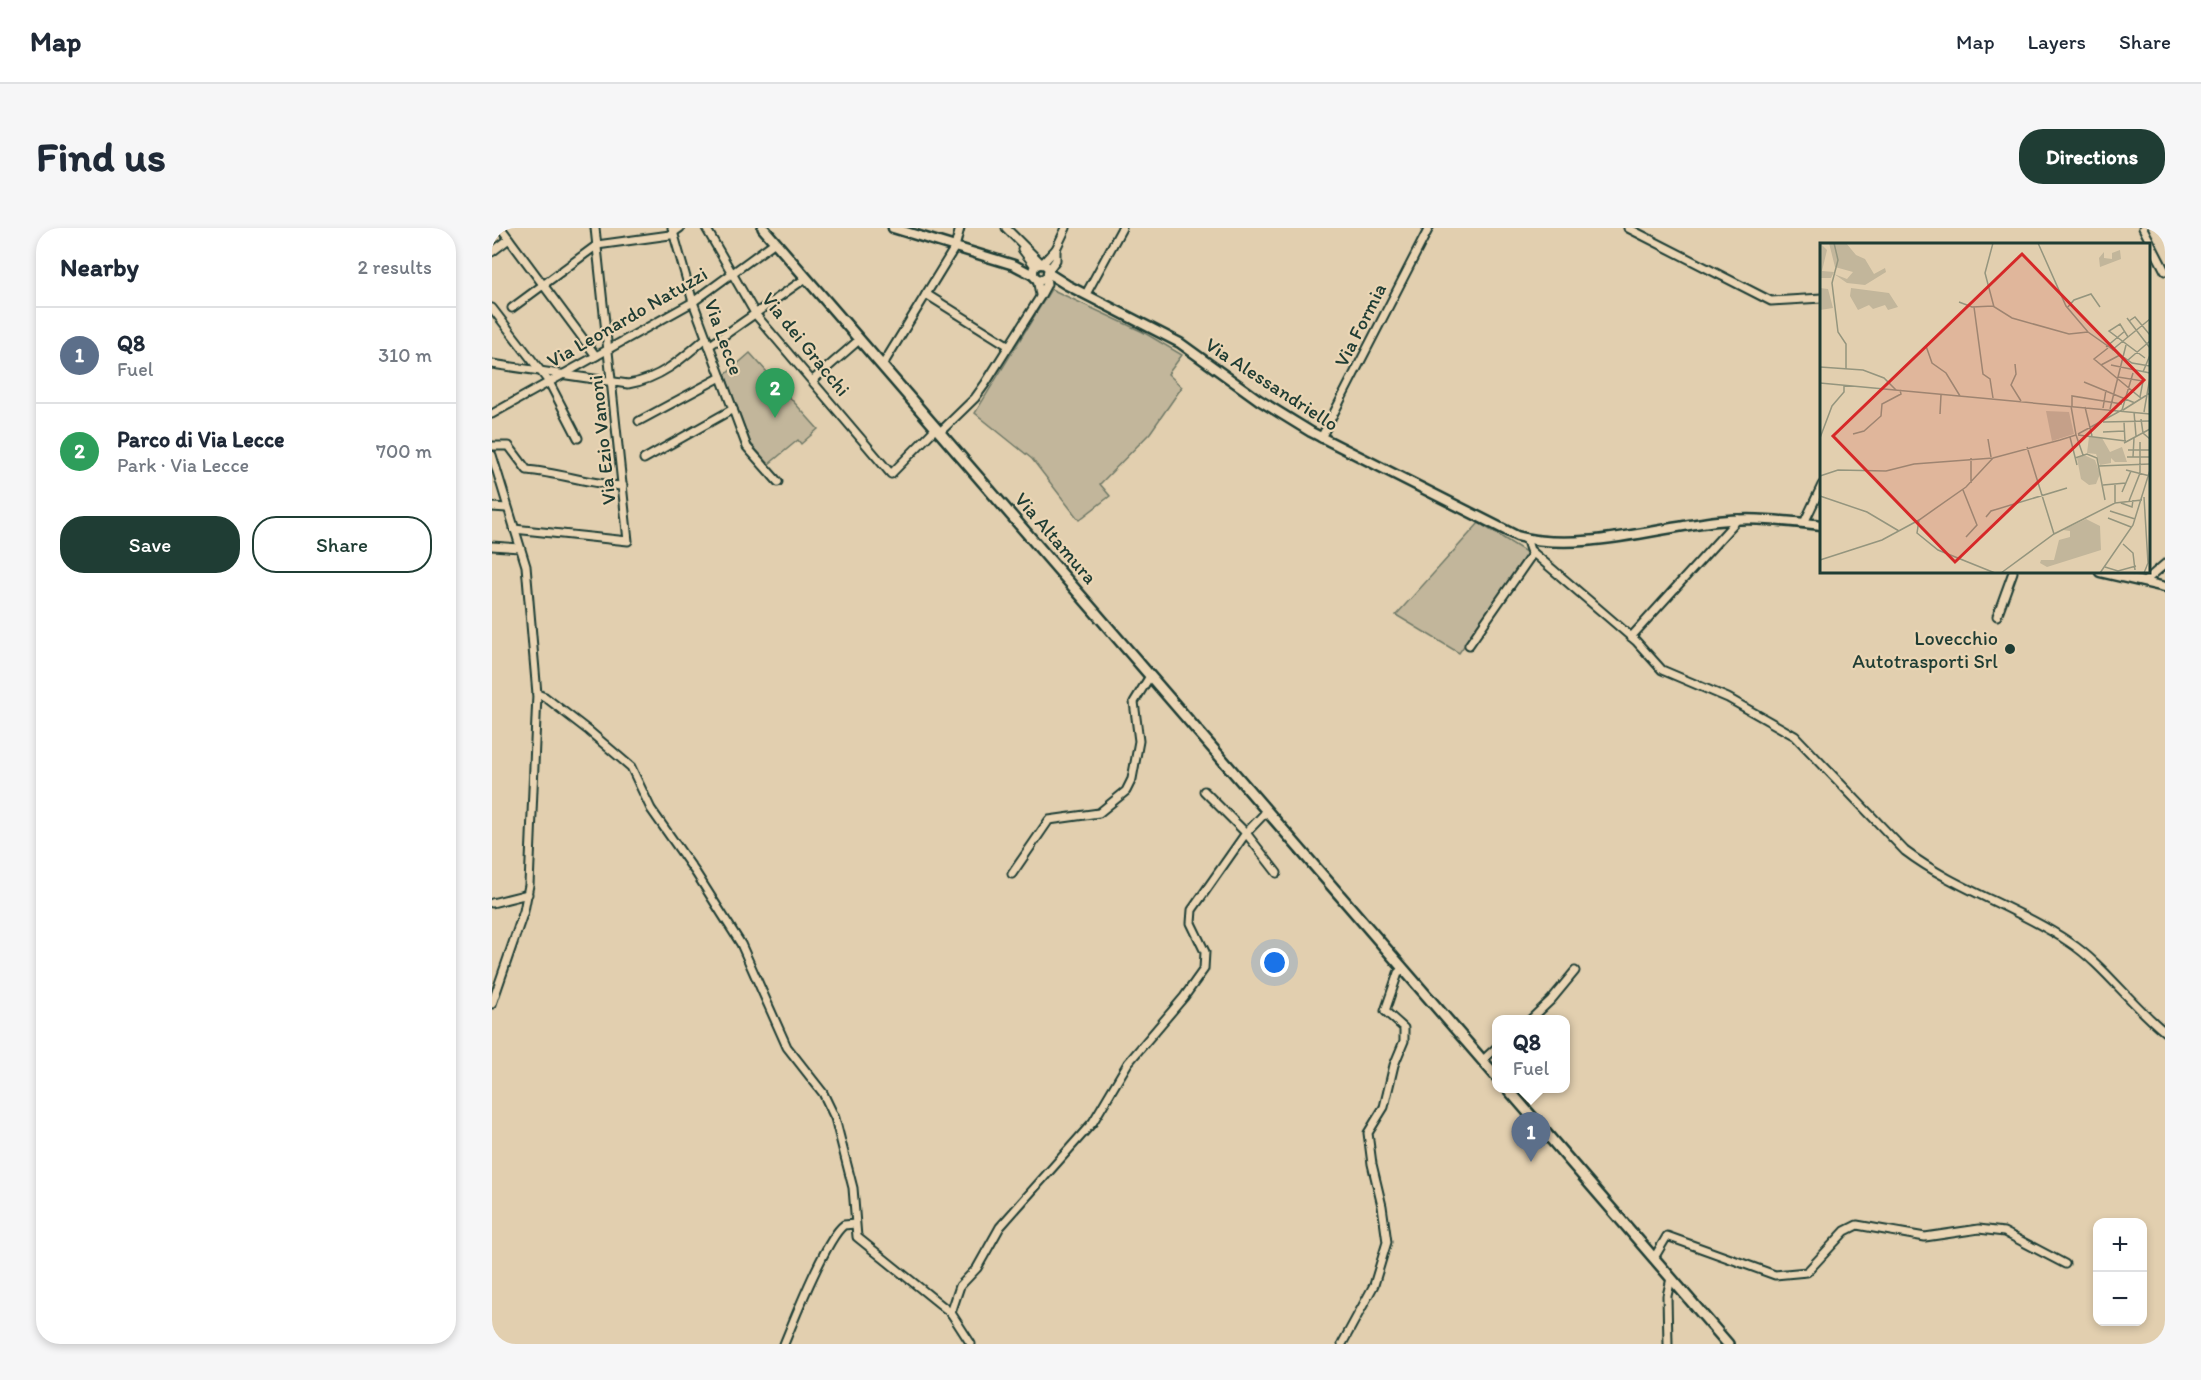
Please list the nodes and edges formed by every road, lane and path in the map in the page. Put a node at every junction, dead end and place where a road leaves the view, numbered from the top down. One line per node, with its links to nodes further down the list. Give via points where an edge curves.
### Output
1 (501, 228): 14 (street)
2 (595, 228): 16 (street, Via Ezio Vanoni)
3 (706, 228): 21 (street, Via dei Gracchi)
4 (763, 228): 15 (main road, Via Altamura)
5 (893, 228): 17 (street, Via Alessandriello)
6 (960, 228): 17 (street)
7 (1006, 228): 20 (street)
8 (1066, 228): 20 (street)
9 (1122, 228): 25 (street)
10 (1429, 228): 50 (street, Via Formia)
11 (1628, 228): 26 (street, via 1771,301)
12 (2143, 228): 19 (street)
13 (675, 230): 16 (street); 27 (street, Via Lecce)
14 (509, 239): 18 (street); 23 (street)
15 (775, 242): 21 (street, Via Leonardo Natuzzi); 22 (main road, Via Altamura)
16 (597, 244): 23 (street); 35 (street, Via Ezio Vanoni)
17 (955, 247): 20 (street, Via Alessandriello); 24 (street)
18 (492, 252)
19 (2165, 271)
20 (1041, 272): 25 (street, Via Alessandriello); 34 (street, via 1040,297)
21 (732, 274): 27 (street, Via Leonardo Natuzzi); 30 (street, Via dei Gracchi)
22 (806, 278): 30 (street); 32 (main road, Via Altamura)
23 (543, 284): 29 (street); 36 (street)
24 (926, 294): 34 (street); 38 (street)
25 (1086, 294): 50 (street, Via Alessandriello, via 1180,343)
26 (1820, 298)
27 (693, 302): 31 (street, Via Lecce); 35 (street, Via Leonardo Natuzzi)
28 (492, 308): 39 (street)
29 (512, 308)
30 (756, 315): 33 (street); 42 (street, Via dei Gracchi)
31 (706, 338): 33 (street, Via Lecce); 44 (street, via 667,370 644,381)
32 (859, 340): 38 (main road, Via Altamura); 42 (street)
33 (709, 346): 41 (street, Via Lecce)
34 (1009, 346): 48 (street, via 975,398)
35 (609, 348): 36 (street, Via Leonardo Natuzzi); 44 (street, Via Ezio Vanoni)
36 (597, 356): 40 (street, Via Leonardo Natuzzi)
37 (492, 364): 39 (street)
38 (882, 366): 48 (main road, Via Altamura)
39 (540, 371): 40 (street); 43 (street)
40 (562, 375): 43 (street, Via Leonardo Natuzzi); 44 (street)
41 (721, 377): 45 (street, Via Lecce); 47 (street)
42 (813, 380): 48 (street, Via dei Gracchi, via 891,474)
43 (549, 382): 46 (street, Via Leonardo Natuzzi); 49 (street)
44 (613, 384): 55 (street, Via Ezio Vanoni)
45 (733, 409): 53 (street); 54 (street, Via Lecce, via 747,447)
46 (492, 414)
47 (639, 421)
48 (938, 430): 75 (main road, Via Altamura)
49 (578, 438)
50 (1321, 438): 63 (street, Via Alessandriello)
51 (492, 446): 55 (street, via 509,446 527,470 591,484)
52 (492, 455): 58 (street)
53 (644, 459)
54 (778, 482)
55 (623, 486): 62 (street, Via Ezio Vanoni, via 628,541)
56 (1820, 487): 60 (street)
57 (492, 507): 58 (street)
58 (507, 508): 62 (street)
59 (1738, 519): 60 (street, Via Alessandriello); 63 (street, Via Alessandriello, via 1606,538); 73 (street)
60 (1804, 523): 61 (street, Via Alessandriello)
61 (1820, 525)
62 (514, 529): 65 (street)
63 (1527, 538): 66 (street)
64 (492, 546): 65 (street)
65 (520, 548): 76 (street, via 526,566)
66 (1533, 553): 73 (street); 74 (street)
67 (2165, 564): 70 (street)
68 (2013, 573): 72 (street)
69 (2104, 573): 70 (street)
70 (2144, 582): 71 (street)
71 (2165, 587)
72 (1997, 616)
73 (1631, 637): 88 (street, via 1668,674 1728,698 1789,732 1896,844 1926,866 2012,908 2072,944)
74 (1469, 645)
75 (1150, 676): 78 (main road, Via Altamura); 81 (street, via 1134,702 1139,741 1126,791 1099,813 1049,820)
76 (537, 694): 82 (street); 93 (street, via 631,767 651,809 741,944 787,1047 823,1093 835,1118 853,1188)
77 (1204, 791): 79 (street)
78 (1267, 811): 79 (street); 84 (main road, Via Altamura)
79 (1246, 833): 80 (street); 97 (street, via 1192,910 1191,923 1206,952 1204,969 1128,1063 1093,1122 1000,1227 977,1268 960,1286)
80 (1277, 873)
81 (1012, 874)
82 (528, 894): 83 (street); 86 (street)
83 (492, 903)
84 (1403, 968): 90 (main road, Via Altamura); 100 (street, via 1385,1011 1404,1028 1404,1041 1384,1107 1368,1133 1387,1242 1374,1285)
85 (1575, 971): 87 (street)
86 (492, 1004)
87 (1535, 1015)
88 (2165, 1032)
89 (1492, 1052): 90 (street)
90 (1483, 1060): 91 (main road, Via Altamura)
91 (1492, 1071)
92 (1510, 1093): 94 (main road)
93 (855, 1224): 97 (street, via 855,1233 865,1245); 98 (street, via 844,1225 834,1235)
94 (1654, 1258): 95 (street, via 1667,1236 1767,1273 1801,1274 1812,1268 1845,1231 1857,1225 1925,1237 1979,1229 2004,1232); 96 (main road)
95 (2066, 1264)
96 (1671, 1278): 101 (street); 102 (main road)
97 (951, 1313): 99 (street)
98 (784, 1344)
99 (971, 1344)
100 (1342, 1344)
101 (1668, 1344)
102 (1728, 1344)

